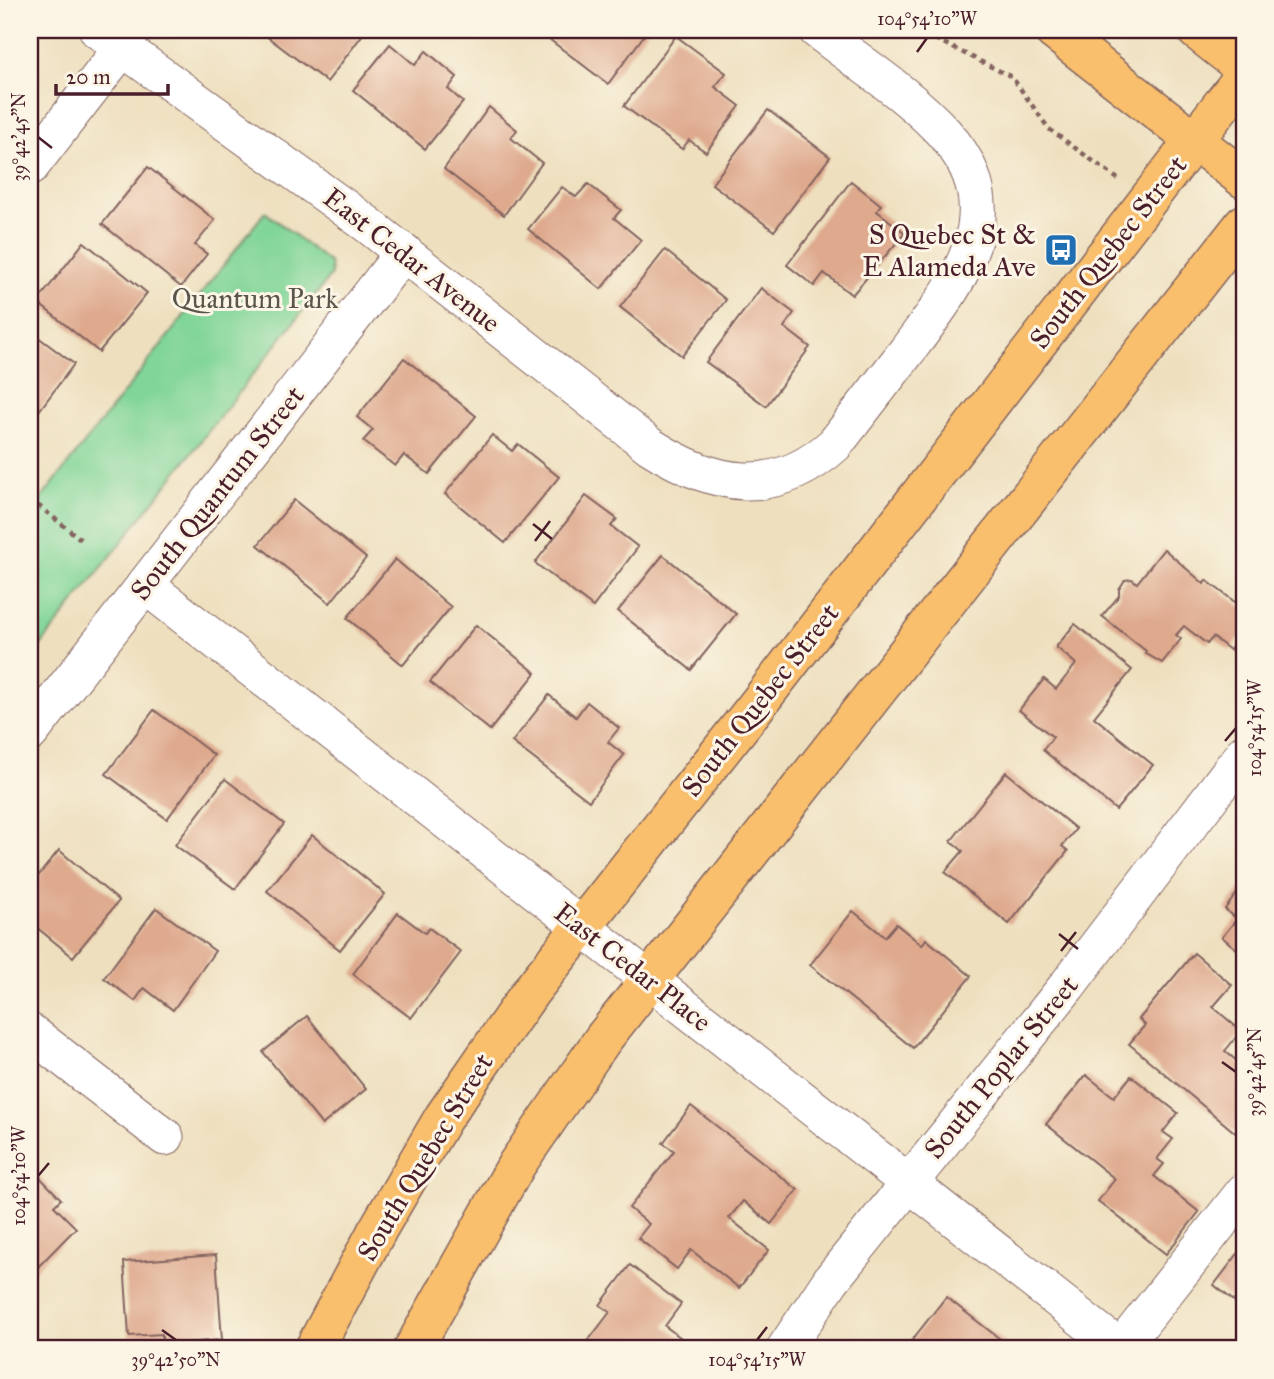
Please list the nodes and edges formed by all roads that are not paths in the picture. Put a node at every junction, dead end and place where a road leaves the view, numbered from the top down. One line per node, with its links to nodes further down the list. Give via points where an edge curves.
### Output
1 (817, 30): 11 (street, East Cedar Avenue, via 946,135 967,166 978,218 974,246 943,303 835,444 814,463 787,476 758,481 701,474 650,446)
2 (1054, 30): 7 (main road)
3 (1196, 30): 5 (main road)
4 (111, 38): 8 (street); 11 (street, East Cedar Avenue)
5 (1244, 68)
6 (1244, 76): 7 (main road, South Quebec Street)
7 (1194, 142): 9 (main road); 15 (main road, South Quebec Street)
8 (30, 167)
9 (1244, 179)
10 (1244, 224): 16 (main road)
11 (404, 252): 12 (street, South Quantum Street)
12 (145, 585): 13 (street, South Quantum Street); 15 (street, East Cedar Place)
13 (30, 733)
14 (1244, 753): 19 (street, South Poplar Street, via 1067,986)
15 (581, 926): 16 (street, East Cedar Place); 21 (main road, South Quebec Street, via 443,1118)
16 (650, 981): 19 (street, East Cedar Place); 22 (main road, via 603,1039 517,1164)
17 (30, 1032): 18 (street)
18 (165, 1137)
19 (908, 1183): 23 (street, South Poplar Street, via 809,1310); 24 (street, East Cedar Place)
20 (1244, 1192): 24 (street)
21 (314, 1349)
22 (413, 1349)
23 (785, 1349)
24 (1121, 1349)

